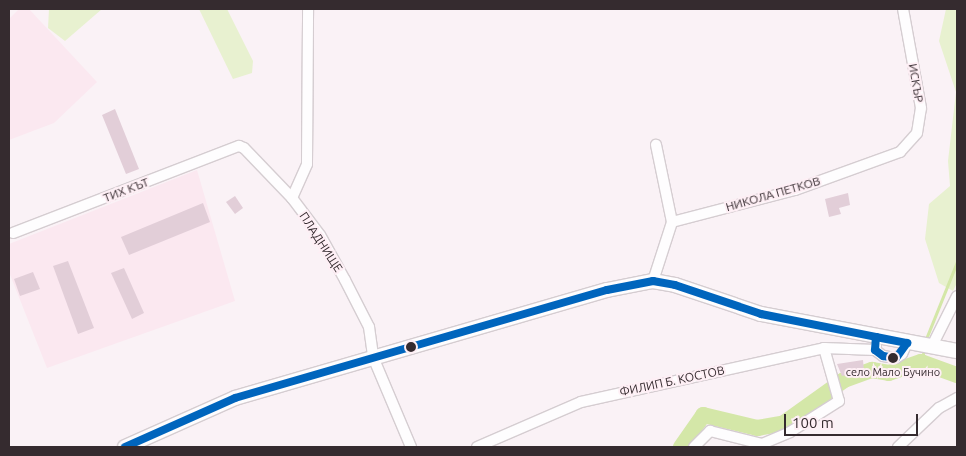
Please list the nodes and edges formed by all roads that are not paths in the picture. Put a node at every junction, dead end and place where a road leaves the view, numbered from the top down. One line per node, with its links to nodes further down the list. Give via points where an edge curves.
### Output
1 (308, 9): 6 (street, via 307,164)
2 (903, 9): 5 (street, ИСКЪР, via 921,108 917,132)
3 (656, 145): 7 (street)
4 (239, 146): 6 (street, ПЛАДНИЩЕ); 8 (street, ТИХ КЪТ)
5 (900, 152): 7 (street, НИКОЛА ПЕТКОВ, via 795,190)
6 (292, 198): 15 (street, ПЛАДНИЩЕ, via 320,234 369,327)
7 (672, 222): 9 (street)
8 (13, 233)
9 (653, 281): 11 (street); 15 (street, via 607,290)
10 (957, 296): 13 (street)
11 (876, 344): 12 (street, ФИЛИП Б. КОСТОВ); 13 (street, via 907,343)
12 (824, 348): 19 (street, ФИЛИП Б. КОСТОВ, via 580,402); 20 (street, via 839,401 790,432 762,444 710,431)
13 (931, 348): 14 (street)
14 (957, 351)
15 (373, 357): 17 (street, via 235,398); 18 (street, ПЛАДНИЩЕ)
16 (957, 398): 21 (street, via 939,408)
17 (125, 447)
18 (411, 447)
19 (477, 447)
20 (694, 447)
21 (898, 447)

